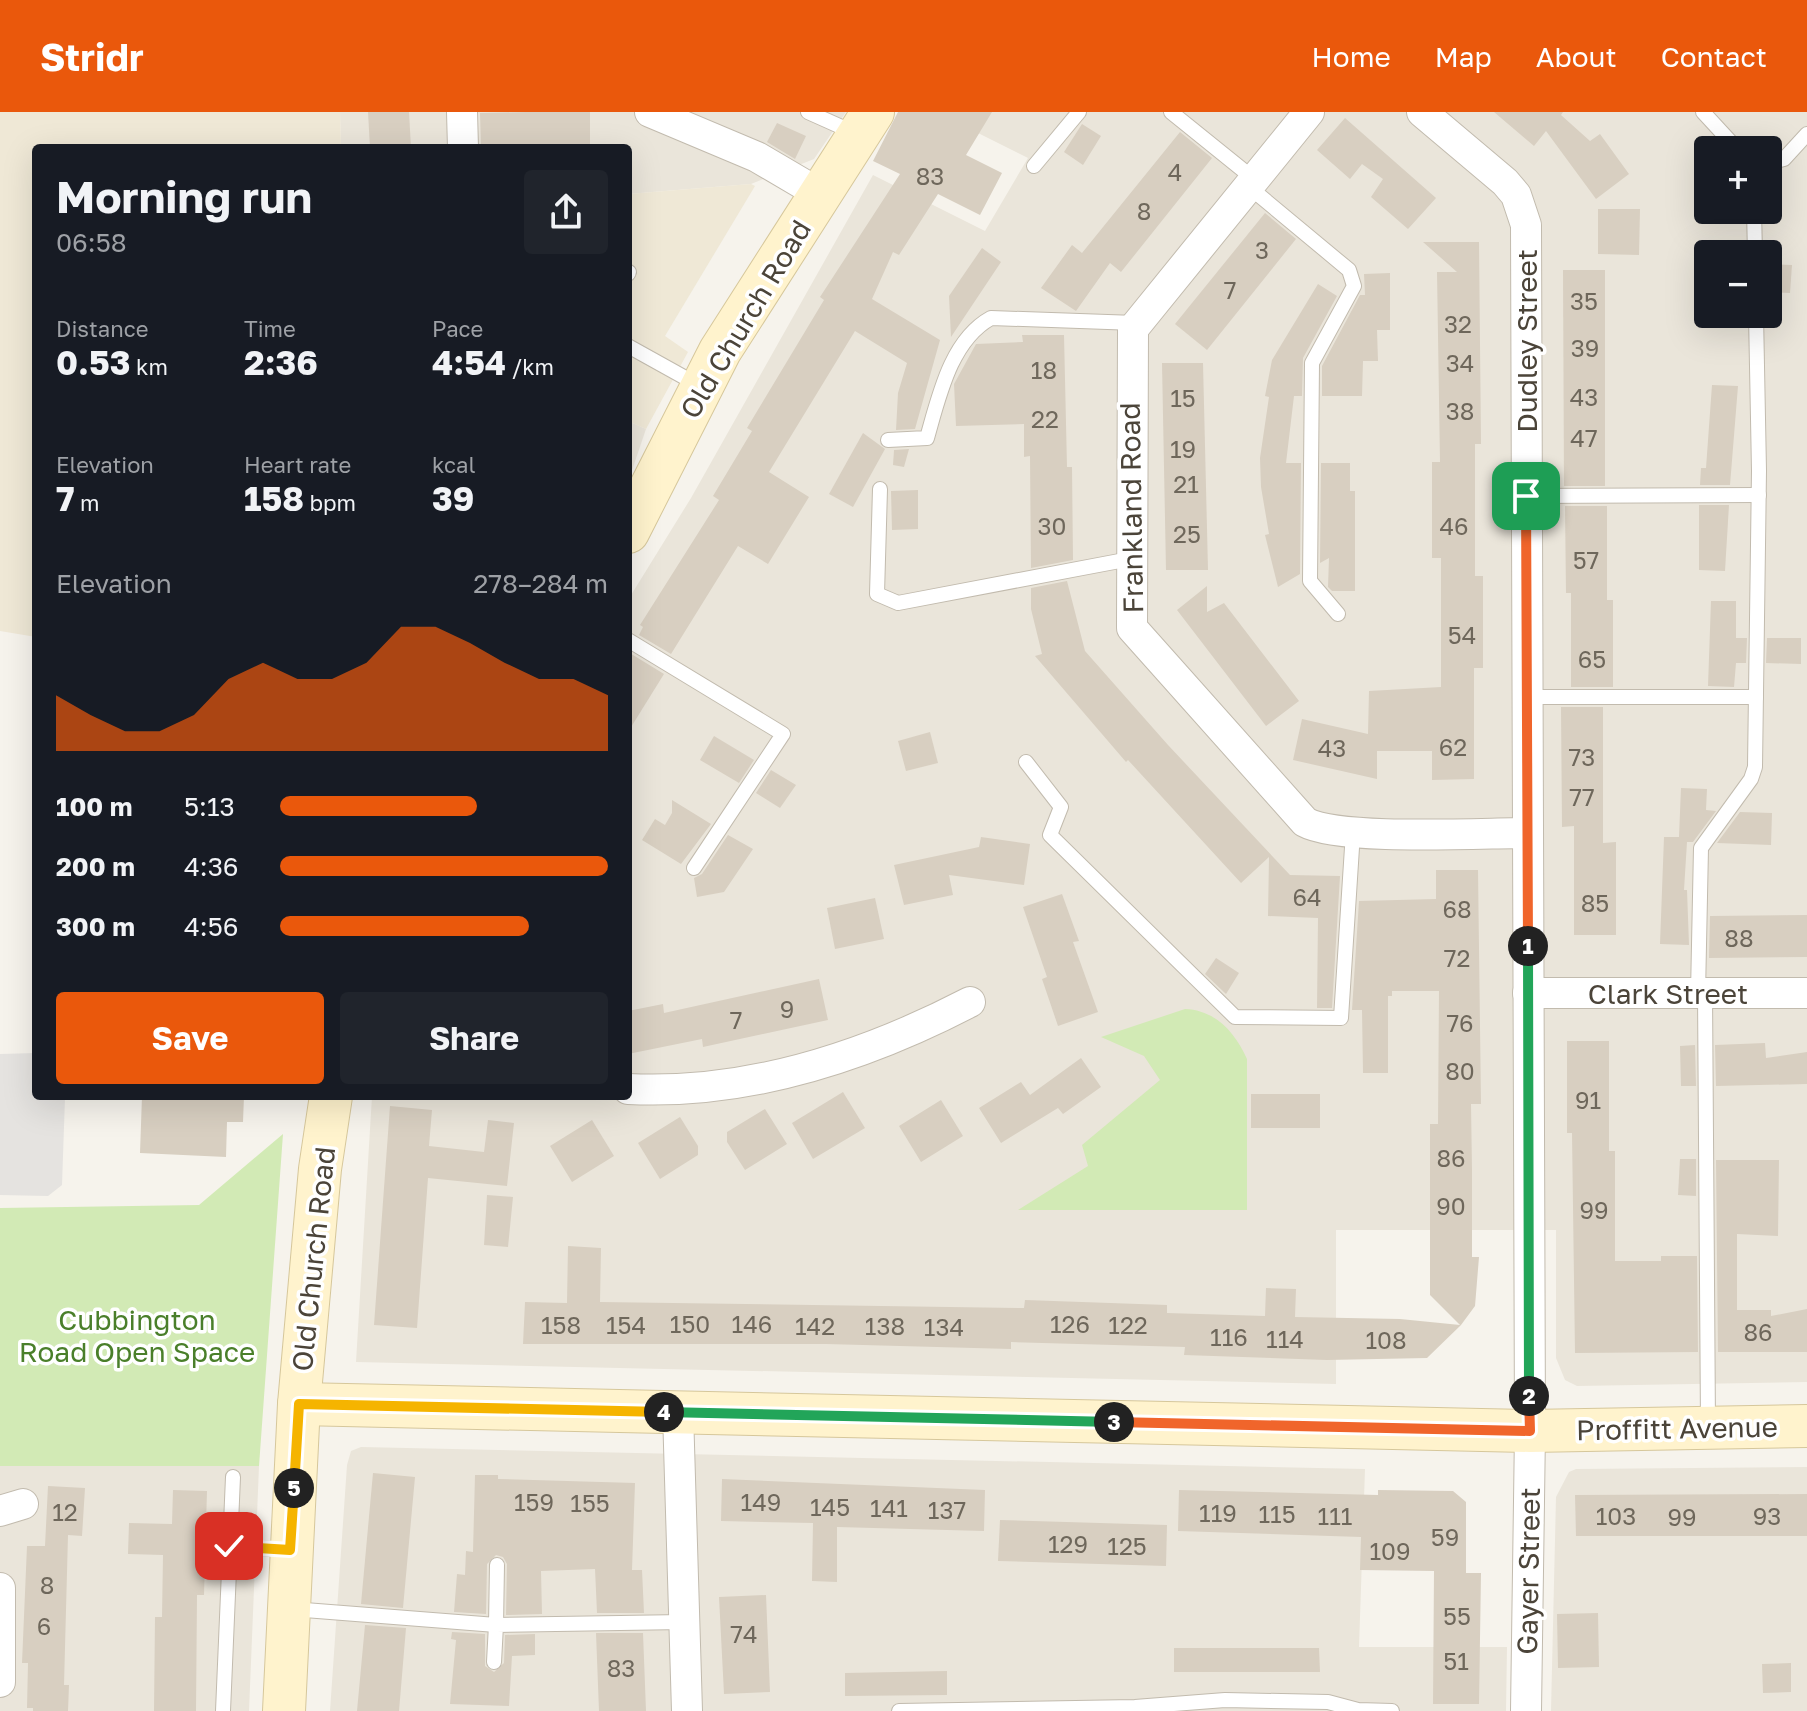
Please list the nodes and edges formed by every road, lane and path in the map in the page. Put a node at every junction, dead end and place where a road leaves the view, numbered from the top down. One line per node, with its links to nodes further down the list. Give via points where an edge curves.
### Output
1 (462, 112): 12 (street)
2 (650, 112): 16 (street, via 757,157)
3 (808, 112): 9 (lane)
4 (1079, 112): 14 (lane)
5 (1171, 112): 15 (lane)
6 (1309, 112): 15 (street, Frankland Road)
7 (1422, 112): 24 (street, Dudley Street, via 1505,182 1522,209)
8 (1703, 112): 11 (lane)
9 (866, 123): 16 (street, Old Church Road)
10 (1807, 134): 13 (lane)
11 (1725, 136)
12 (463, 144)
13 (1782, 160)
14 (1034, 166)
15 (1251, 183): 17 (street, Frankland Road); 27 (lane, via 1349,270 1354,286 1312,363 1310,581)
16 (820, 194): 20 (street, Old Church Road)
17 (1137, 323): 21 (lane, via 991,318 974,327 961,344 927,438); 26 (street, Frankland Road, via 1130,341)
18 (1756, 328): 23 (lane)
19 (632, 348): 20 (lane)
20 (700, 387): 25 (street, Old Church Road)
21 (888, 440)
22 (880, 489): 26 (lane, via 877,594 898,603)
23 (1759, 495): 24 (lane); 30 (lane)
24 (1526, 496): 29 (street, Dudley Street)
25 (632, 524)
26 (1130, 559): 32 (street, Frankland Road, via 1130,618 1136,635 1305,822)
27 (1338, 614)
28 (632, 642): 34 (lane, via 783,734)
29 (1527, 697): 30 (lane); 33 (street, Dudley Street)
30 (1756, 697): 36 (lane, via 1753,774 1701,848)
31 (1026, 762): 32 (lane, via 1061,807 1050,835 1235,1017 1341,1018)
32 (1353, 832): 33 (street, Frankland Road)
33 (1527, 833): 35 (street, Dudley Street)
34 (694, 868)
35 (1528, 993): 36 (street, Clark Street); 45 (street, Dudley Street)
36 (1702, 993): 37 (street, Clark Street); 44 (lane)
37 (1807, 993)
38 (970, 1002): 39 (street, via 858,1053 793,1071 713,1085)
39 (632, 1089)
40 (330, 1100): 41 (street, Old Church Road)
41 (299, 1404): 42 (street, Proffitt Avenue); 48 (street, Old Church Road)
42 (678, 1412): 45 (street, Proffitt Avenue); 52 (street)
43 (1807, 1426): 44 (street, Proffitt Avenue)
44 (1708, 1428): 45 (street, Proffitt Avenue)
45 (1530, 1431): 61 (street, Gayer Street)
46 (233, 1477): 47 (lane)
47 (229, 1546): 48 (lane); 56 (lane)
48 (290, 1550): 51 (street, Old Church Road)
49 (497, 1565): 53 (lane)
50 (0, 1588): 55 (street)
51 (288, 1608): 53 (lane); 57 (street, Old Church Road)
52 (684, 1622): 53 (lane); 58 (street)
53 (496, 1625): 54 (lane)
54 (494, 1662)
55 (0, 1682)
56 (223, 1711)
57 (284, 1711)
58 (687, 1711)
59 (899, 1711): 60 (lane, via 1225,1700 1328,1702)
60 (1392, 1711)
61 (1526, 1711)

